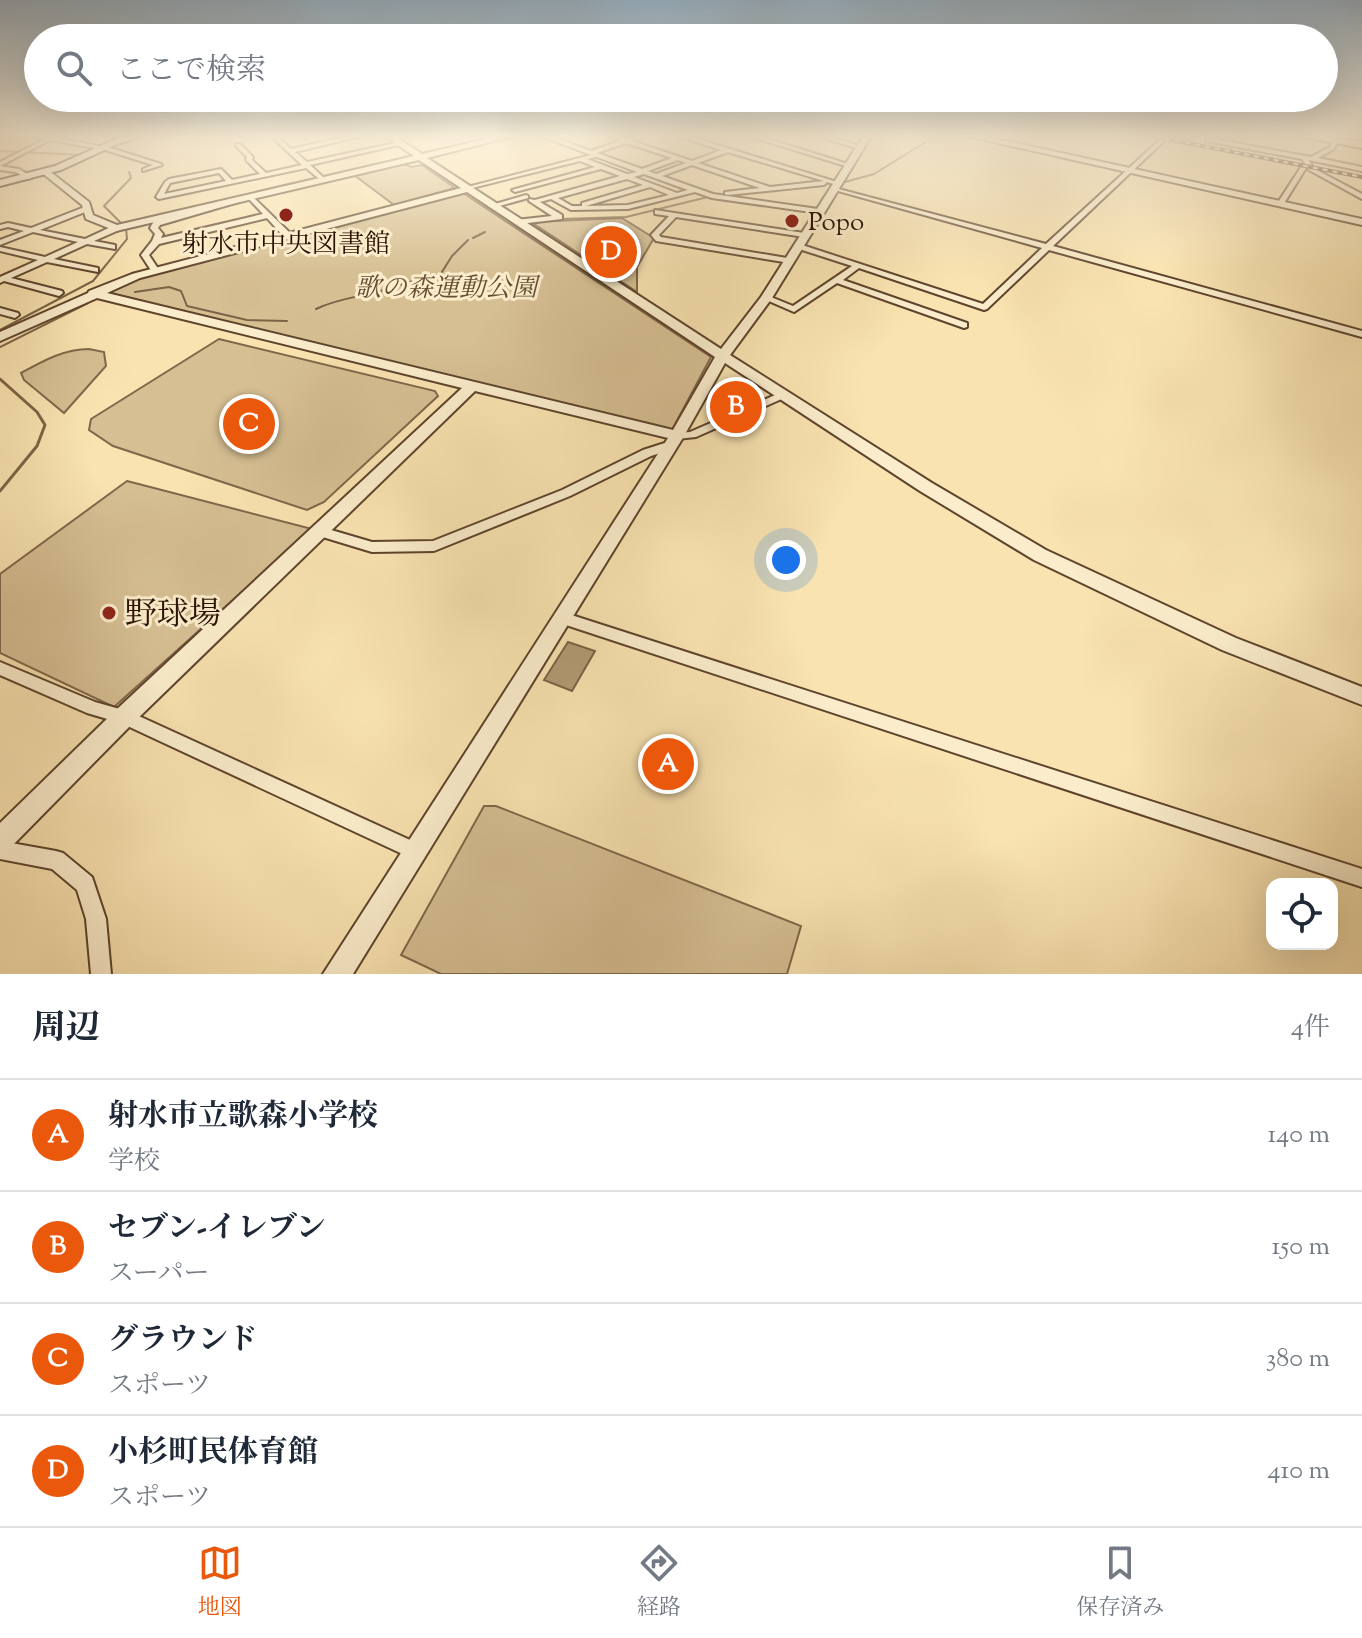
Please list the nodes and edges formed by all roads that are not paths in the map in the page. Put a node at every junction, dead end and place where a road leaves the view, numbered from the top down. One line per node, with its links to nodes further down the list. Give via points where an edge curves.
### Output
1 (55, 180): 37 (street)
2 (175, 180): 28 (street, via 168,182)
3 (239, 180): 19 (street)
4 (321, 180): 32 (street)
5 (454, 180): 22 (street)
6 (497, 180): 22 (street)
7 (499, 180): 24 (street)
8 (551, 180): 24 (street)
9 (613, 180): 30 (street)
10 (636, 180): 20 (street)
11 (669, 180): 25 (street)
12 (745, 180): 23 (street)
13 (820, 180): 21 (street)
14 (837, 180): 21 (street)
15 (1118, 180): 56 (street)
16 (1172, 180): 35 (street)
17 (1296, 180): 35 (street)
18 (1332, 180): 31 (street)
19 (231, 182): 28 (street)
20 (650, 185): 26 (street); 38 (street)
21 (834, 185): 23 (street); 39 (street); 56 (street)
22 (466, 189): 36 (street); 50 (street)
23 (771, 189): 27 (street)
24 (515, 190): 29 (street)
25 (696, 190): 26 (street); 27 (street)
26 (677, 195): 38 (street, via 628,207)
27 (710, 195): 34 (street)
28 (159, 197): 41 (street)
29 (526, 197): 33 (street); 36 (street)
30 (552, 197): 33 (street); 38 (street)
31 (1362, 197)
32 (248, 198): 42 (street); 48 (street); 52 (street, via 157,223)
33 (534, 202): 44 (street, via 559,217)
34 (760, 203): 39 (street); 46 (street)
35 (1281, 204): 45 (street)
36 (492, 206): 44 (street)
37 (87, 208): 48 (street, via 89,217); 49 (street)
38 (571, 208)
39 (818, 211): 55 (street)
40 (658, 212): 43 (street)
41 (156, 215)
42 (269, 215): 50 (street); 52 (street)
43 (674, 215): 46 (street); 55 (street, via 655,235 659,239)
44 (519, 222): 71 (street)
45 (1362, 222)
46 (741, 225): 55 (street)
47 (0, 227): 49 (street)
48 (122, 227): 51 (street)
49 (31, 231): 51 (street); 53 (street)
50 (288, 236): 60 (street)
51 (86, 242): 54 (street); 57 (street)
52 (156, 242): 60 (street, via 145,255)
53 (0, 246): 57 (street)
54 (112, 247)
55 (798, 247): 58 (street); 65 (street)
56 (1047, 247): 58 (street, via 984,307); 69 (street)
57 (46, 260): 59 (street); 61 (street)
58 (857, 266): 62 (street)
59 (95, 270)
60 (155, 270): 64 (street)
61 (1, 279): 63 (street)
62 (836, 280): 65 (street, via 794,309); 68 (street)
63 (59, 293)
64 (93, 293): 70 (street); 72 (street)
65 (766, 298): 71 (street)
66 (0, 311): 67 (street)
67 (15, 315)
68 (964, 325)
69 (1362, 334)
70 (0, 337)
71 (723, 355): 73 (street); 74 (street)
72 (472, 386): 74 (street); 75 (street)
73 (782, 395): 74 (street); 78 (street, via 1040,555 1216,638)
74 (674, 440): 75 (street, via 566,493 434,546 372,547); 76 (street)
75 (321, 532): 79 (street)
76 (562, 618): 82 (street); 83 (street)
77 (0, 668): 79 (street)
78 (1362, 696)
79 (124, 717): 80 (street); 82 (street)
80 (0, 840)
81 (0, 850): 84 (street, via 56,860 85,884 96,919)
82 (415, 851): 85 (street)
83 (1362, 878)
84 (101, 974)
85 (337, 974)

